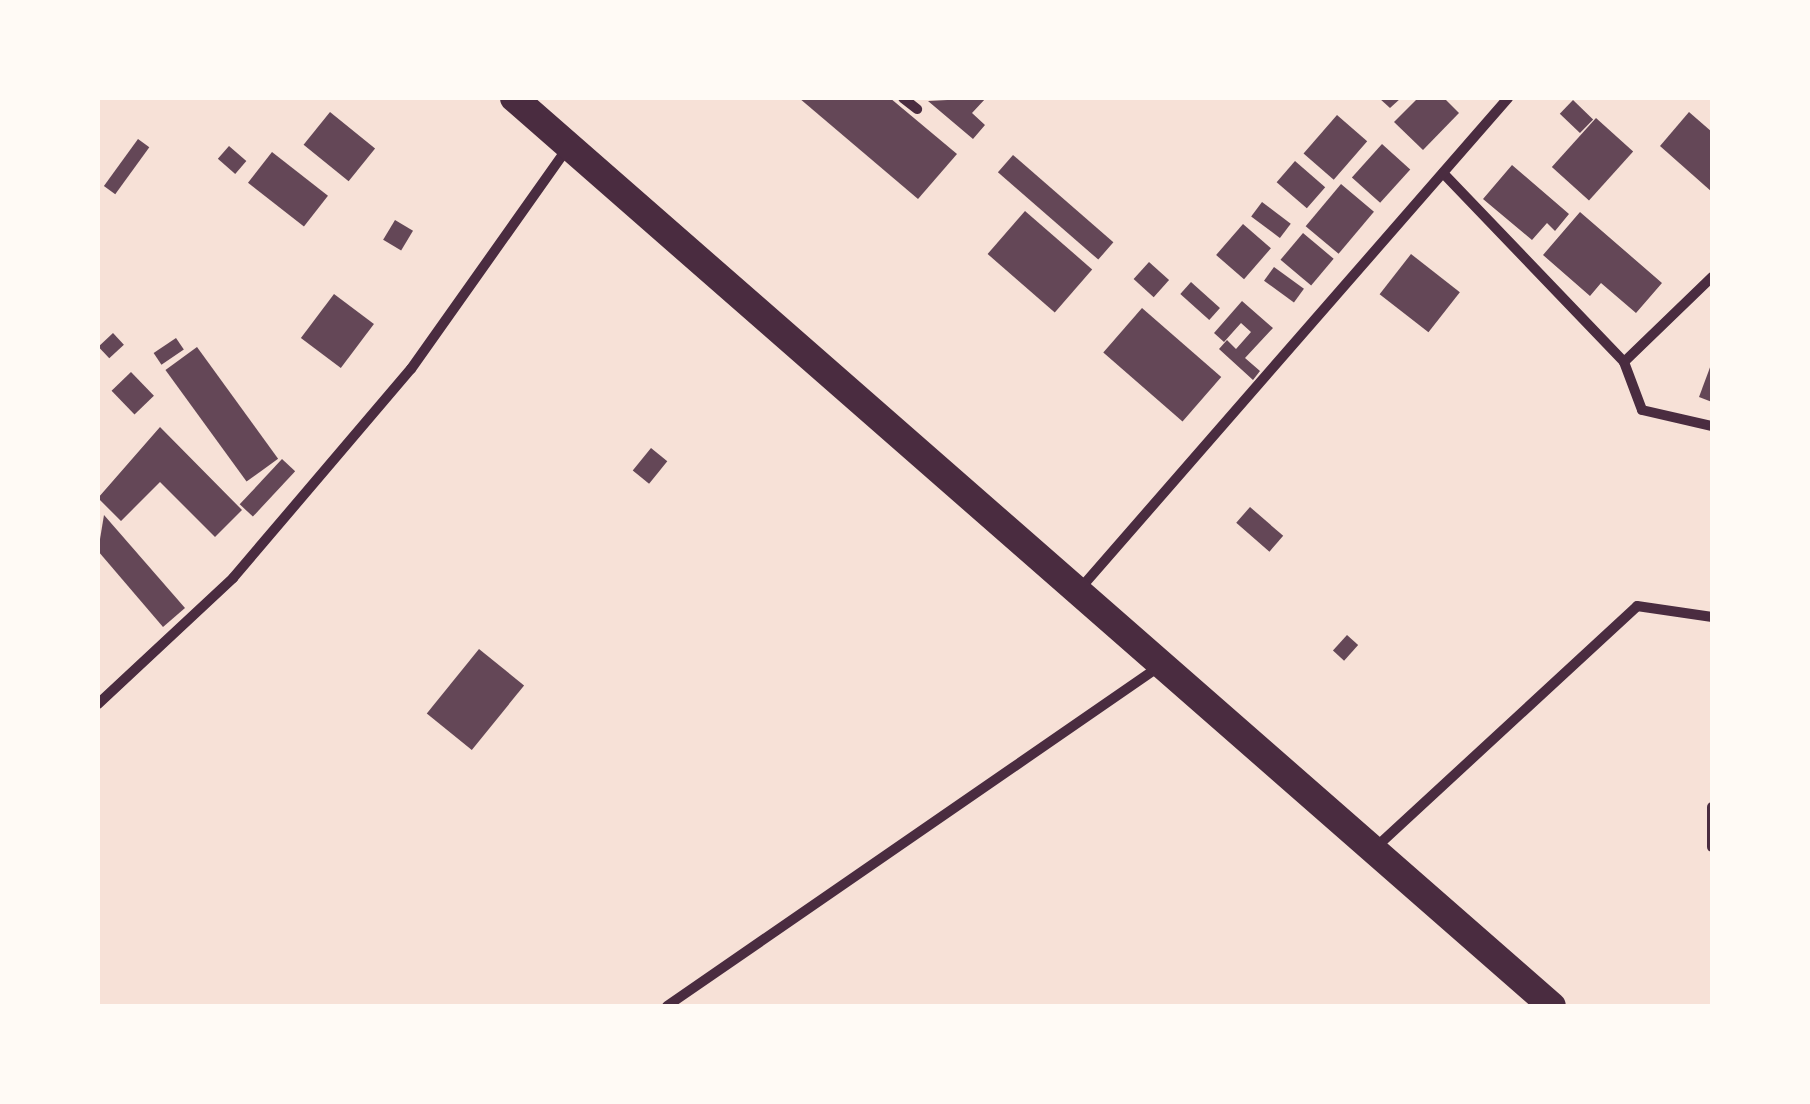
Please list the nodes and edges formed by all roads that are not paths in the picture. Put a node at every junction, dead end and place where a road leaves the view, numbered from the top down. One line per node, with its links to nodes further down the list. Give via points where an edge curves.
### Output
1 (514, 98): 5 (highway)
2 (903, 98): 4 (street)
3 (1508, 98): 6 (street)
4 (917, 109)
5 (569, 145): 10 (highway); 13 (street, via 398,384 234,578)
6 (1443, 173): 8 (street); 10 (street)
7 (1712, 277): 8 (street)
8 (1624, 362): 9 (street, via 1642,410)
9 (1712, 426)
10 (1078, 591): 12 (highway)
11 (1712, 617): 16 (street, via 1637,606)
12 (1162, 665): 16 (highway); 17 (street)
13 (98, 704)
14 (1712, 807): 15 (street)
15 (1712, 847)
16 (1373, 850): 18 (highway)
17 (667, 1006)
18 (1552, 1006)

